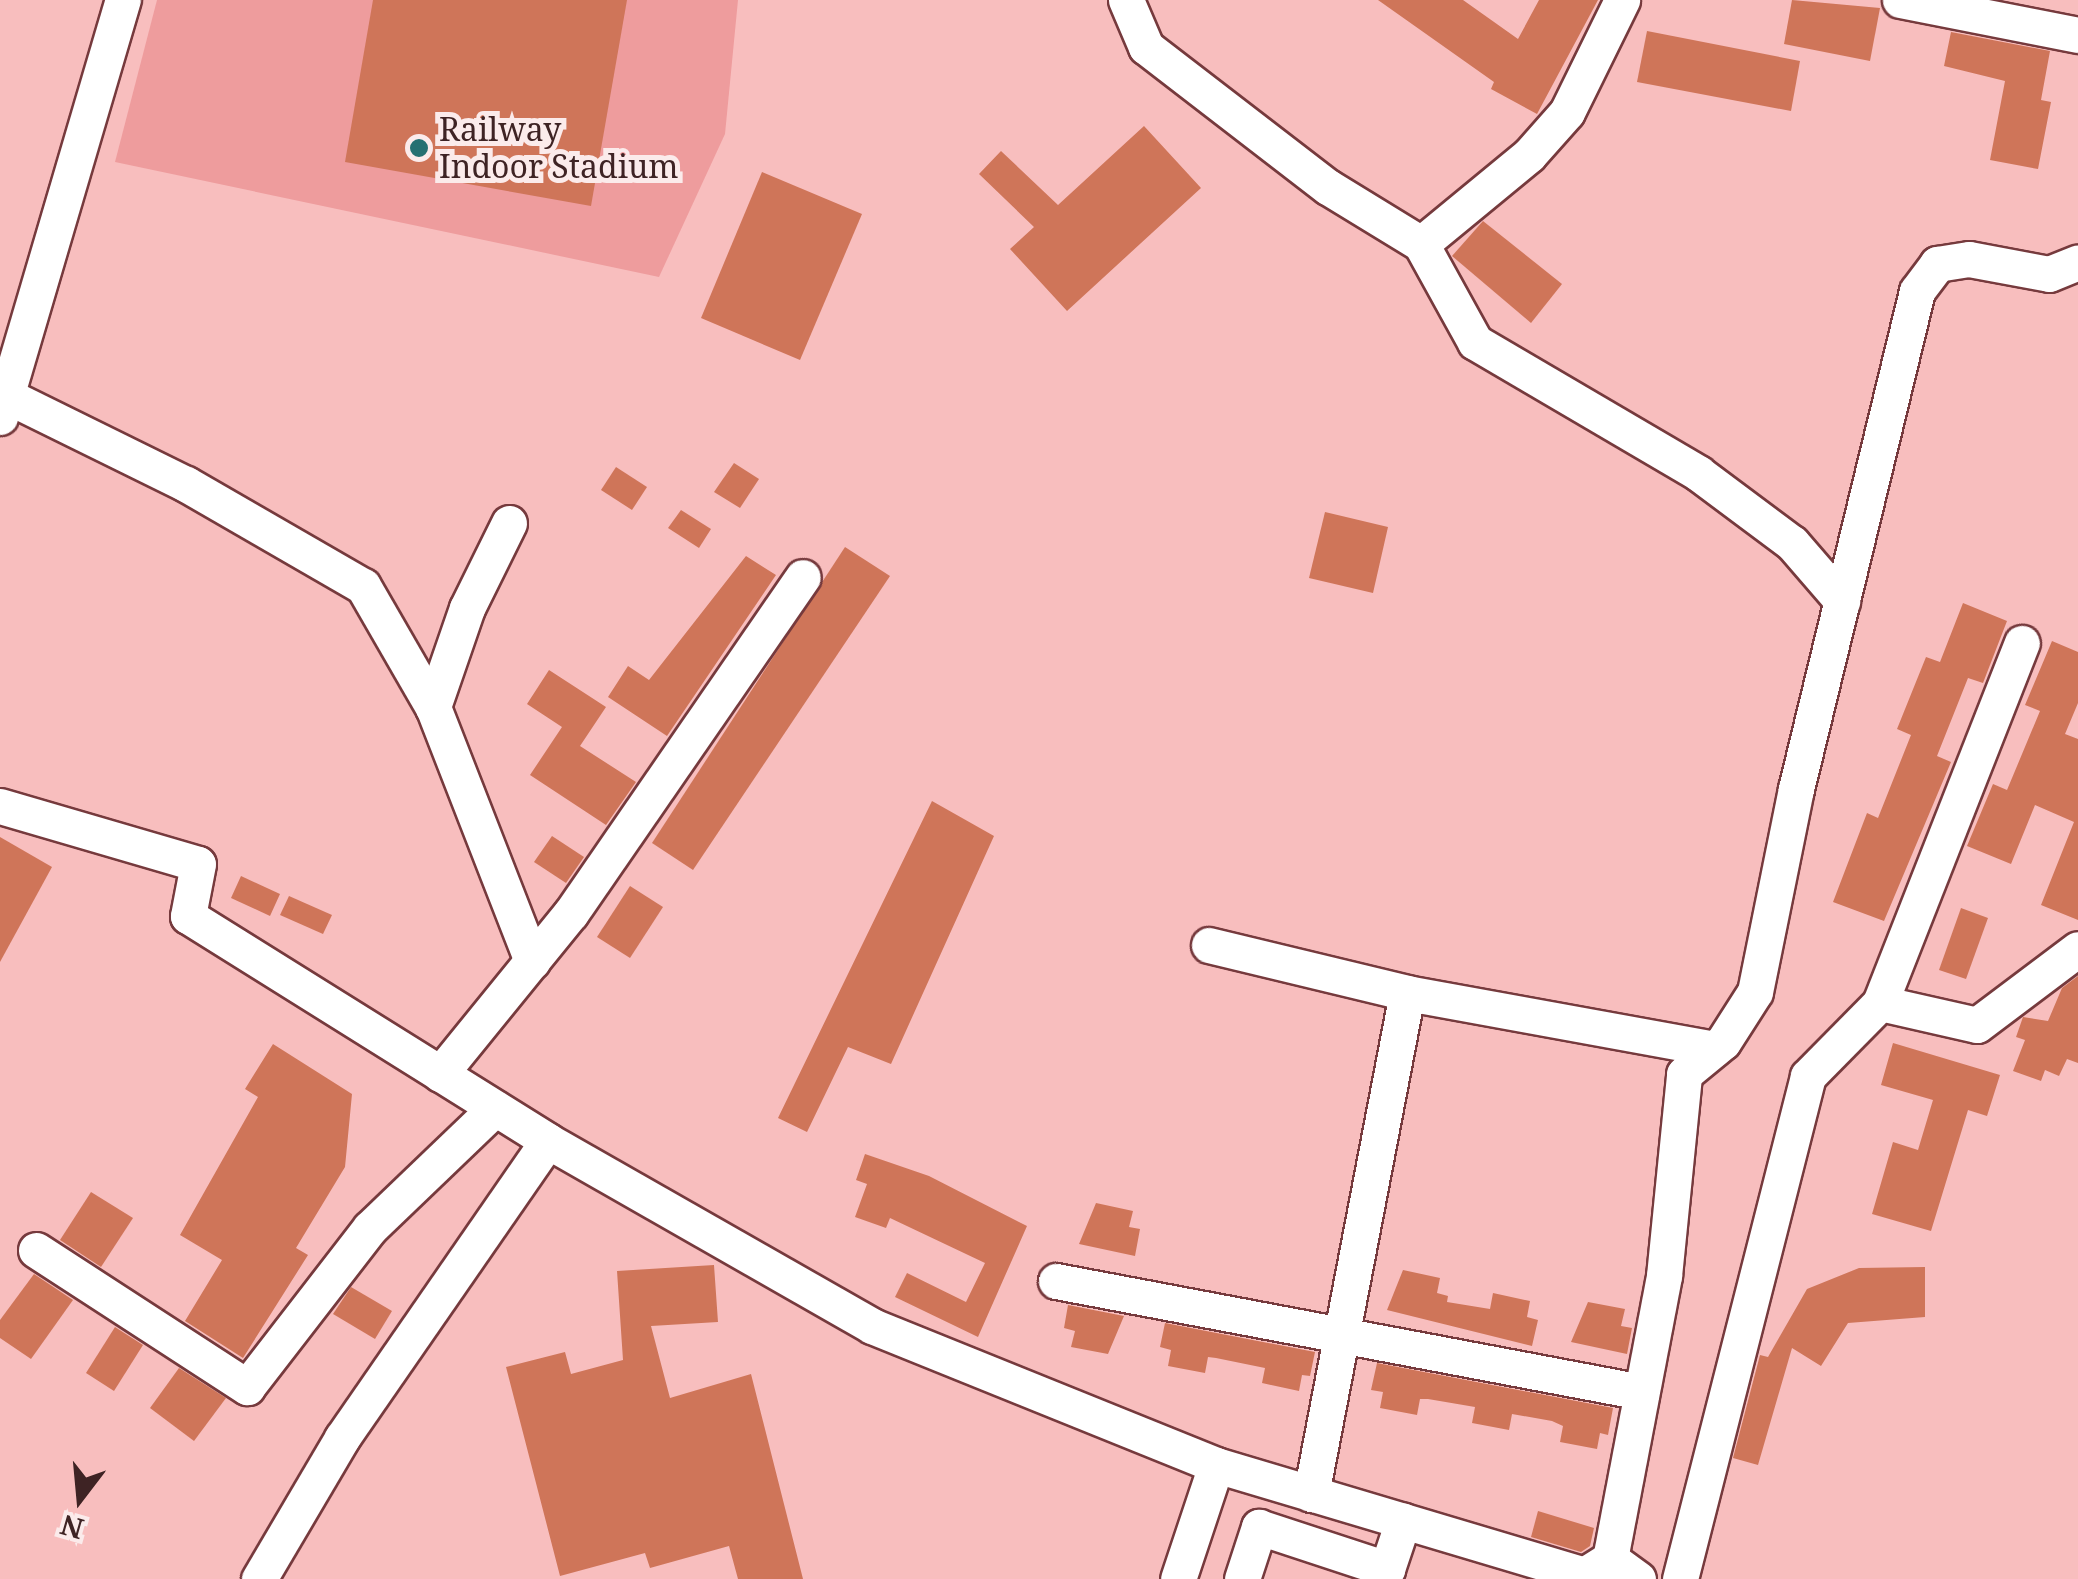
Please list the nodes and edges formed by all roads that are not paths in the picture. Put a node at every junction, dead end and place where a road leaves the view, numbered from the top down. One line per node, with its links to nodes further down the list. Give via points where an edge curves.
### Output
1 (123, 0): 8 (street)
2 (1126, 0): 6 (street, via 1146,47 1328,187)
3 (1622, 0): 6 (street, via 1567,112 1529,155)
4 (1900, 0): 5 (street)
5 (2078, 35)
6 (1420, 244): 11 (street, via 1475,342 1698,474 1792,543)
7 (2078, 262): 11 (street, via 2050,274 1970,259 1937,264 1917,292)
8 (3, 407): 13 (street, via 186,484 363,586)
9 (509, 523): 13 (street, via 467,608)
10 (803, 577): 17 (street)
11 (1842, 601): 20 (street, via 1755,992)
12 (2022, 643): 19 (street)
13 (433, 707): 17 (street)
14 (0, 806): 21 (street, via 198,864 188,916)
15 (1209, 946): 18 (street)
16 (2078, 949): 19 (street, via 1978,1025)
17 (532, 961): 21 (street)
18 (1407, 993): 20 (street); 26 (street)
19 (1880, 1002): 35 (street, via 1808,1076)
20 (1714, 1050): 27 (street, via 1684,1074 1664,1276)
21 (440, 1074): 22 (street)
22 (496, 1108): 23 (street); 24 (street, via 370,1228 247,1387)
23 (548, 1141): 28 (street, via 872,1326); 32 (street, via 342,1438)
24 (36, 1250)
25 (1056, 1281): 26 (street)
26 (1342, 1335): 27 (street); 29 (street)
27 (1642, 1392): 31 (street)
28 (1216, 1465): 29 (street); 33 (street)
29 (1311, 1494): 30 (street)
30 (1403, 1521): 31 (street, via 1584,1576); 34 (street, via 1386,1569 1260,1527)
31 (1624, 1569)
32 (259, 1579)
33 (1178, 1579)
34 (1242, 1579)
35 (1680, 1579)

